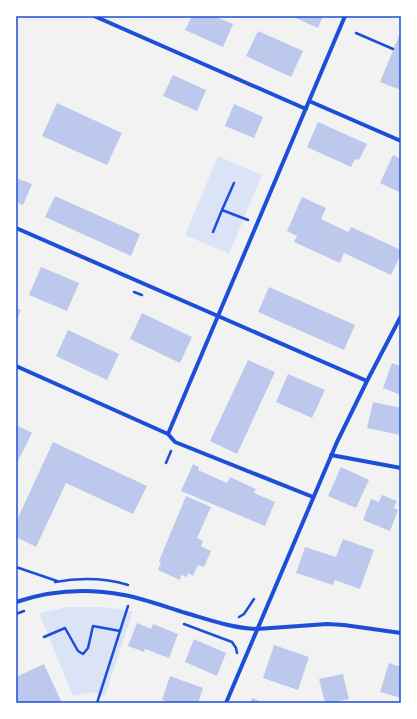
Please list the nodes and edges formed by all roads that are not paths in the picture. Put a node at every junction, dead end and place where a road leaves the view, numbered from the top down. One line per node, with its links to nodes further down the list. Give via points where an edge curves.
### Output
1 (94, 16): 4 (street)
2 (345, 16): 3 (street)
3 (309, 100): 4 (street); 5 (street)
4 (306, 109): 7 (street)
5 (401, 141)
6 (16, 228): 7 (street)
7 (218, 316): 10 (street); 11 (street)
8 (401, 316): 10 (street)
9 (16, 366): 11 (street)
10 (367, 381): 12 (street)
11 (168, 434): 14 (street, via 175,442)
12 (331, 455): 13 (street); 14 (street)
13 (401, 468)
14 (313, 497): 16 (street)
15 (16, 602): 16 (street, via 71,591 110,593 143,600 224,625)
16 (257, 629): 17 (street, via 327,624); 18 (street)
17 (401, 633)
18 (226, 703)

